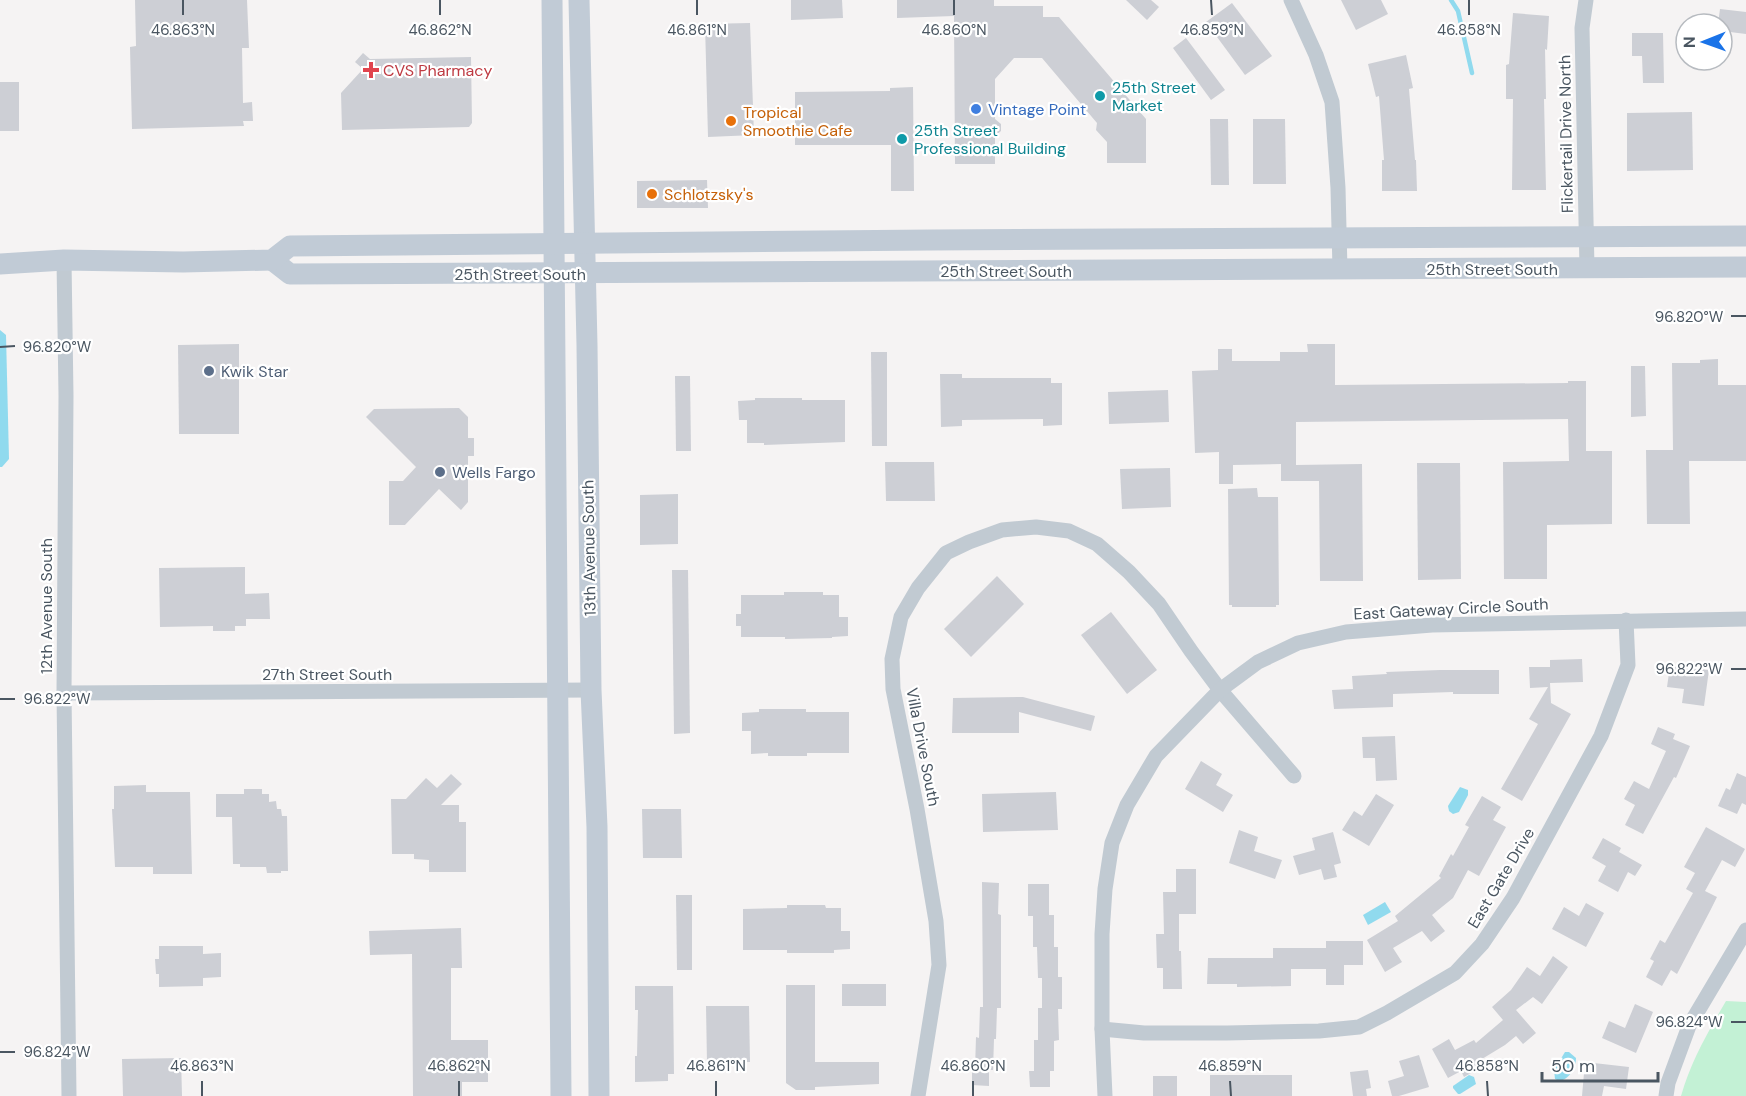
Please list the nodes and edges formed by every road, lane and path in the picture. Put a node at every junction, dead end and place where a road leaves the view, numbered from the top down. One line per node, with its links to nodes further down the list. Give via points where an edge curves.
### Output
1 (552, 0): 8 (main road, 13th Avenue South)
2 (579, 0): 9 (main road, 13th Avenue South)
3 (1291, 0): 7 (street, via 1332,102)
4 (1586, 0): 5 (street, Flickertail Drive North, via 1582,28)
5 (1586, 237): 6 (main road, 25th Street South); 7 (main road, 25th Street South); 14 (street, Flickertail Drive North)
6 (1746, 237)
7 (1339, 238): 9 (main road, 25th Street South); 15 (street)
8 (554, 244): 9 (main road, 25th Street South); 11 (main road, 25th Street South, via 290,246); 17 (main road, 13th Avenue South)
9 (585, 244): 16 (main road, 13th Avenue South)
10 (64, 260): 11 (main road, 25th Street South); 12 (main road, 25th Street South); 23 (street, 12th Avenue South)
11 (272, 260): 17 (main road, 25th Street South, via 290,274)
12 (0, 264)
13 (1746, 267): 14 (main road, 25th Street South)
14 (1587, 268): 15 (main road, 25th Street South)
15 (1340, 270): 16 (main road, 25th Street South)
16 (585, 273): 17 (main road, 25th Street South); 21 (main road, 13th Avenue South)
17 (554, 274): 20 (main road, 13th Avenue South)
18 (1746, 619): 19 (street, East Gateway Circle South)
19 (1626, 620): 22 (street, East Gateway Circle South, via 1432,625 1346,632 1298,643 1258,662); 26 (street, East Gate Drive, via 1628,665 1601,736 1513,898 1482,944 1455,973 1359,1027 1227,1033)
20 (558, 690): 21 (street, 27th Street South); 23 (street, 27th Street South); 28 (main road, 13th Avenue South)
21 (591, 690): 29 (main road, 13th Avenue South, via 597,827)
22 (1220, 690): 24 (street, Villa Drive South); 26 (street, East Gateway Circle South, via 1156,756 1127,805 1112,843 1103,912); 30 (street, Villa Drive South, via 1159,604 1129,572 1097,544 1069,531 1036,527 1002,530 969,542 946,553 918,588 901,617 892,659 893,689 917,809 939,965)
23 (64, 693): 27 (street, 12th Avenue South)
24 (1294, 777)
25 (1746, 930): 32 (street, via 1689,1026)
26 (1102, 1029): 31 (street, East Gateway Circle South)
27 (69, 1096)
28 (561, 1096)
29 (598, 1096)
30 (918, 1096)
31 (1105, 1096)
32 (1666, 1096)

